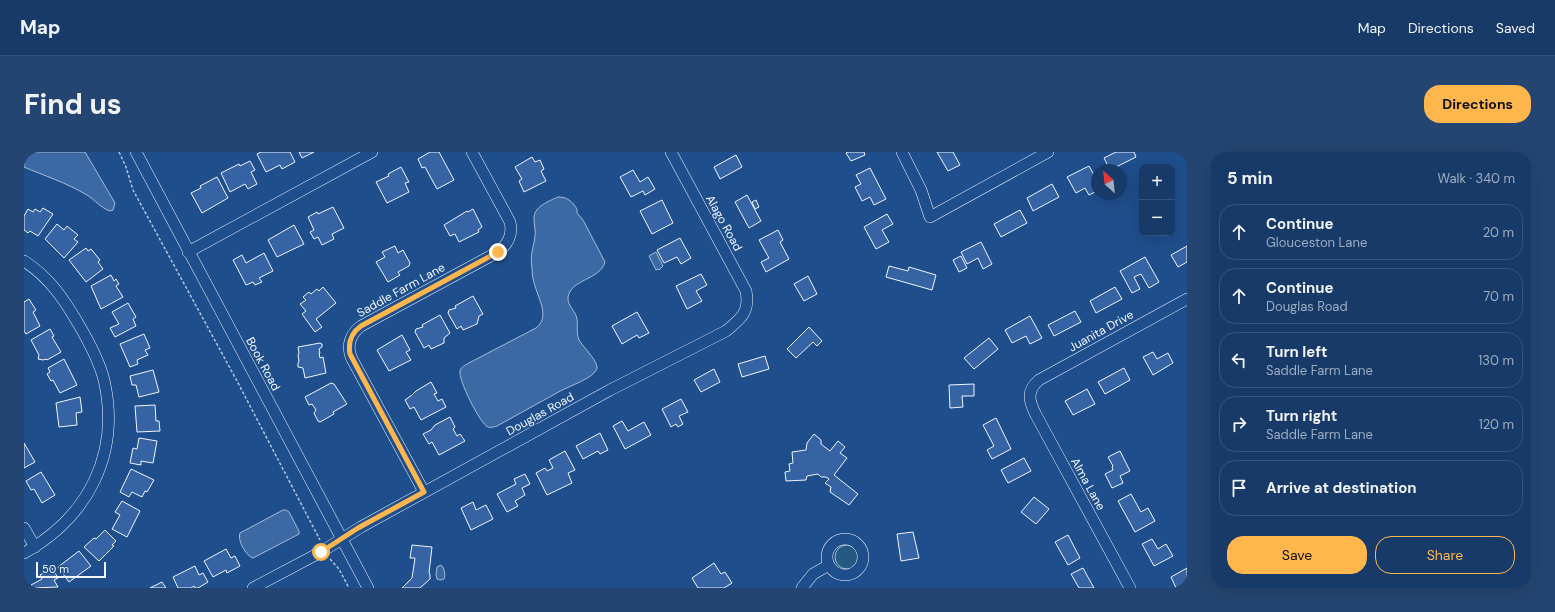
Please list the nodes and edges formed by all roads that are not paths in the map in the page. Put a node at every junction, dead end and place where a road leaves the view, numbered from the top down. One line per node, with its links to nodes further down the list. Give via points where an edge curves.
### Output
1 (136, 152): 7 (street, Book Road)
2 (372, 152): 7 (street)
3 (472, 152): 12 (street, Saddle Farm Lane, via 510,222 511,231 507,242 498,252 361,326 352,334 349,344 352,359)
4 (902, 152): 5 (street, via 921,190 930,217)
5 (1048, 152)
6 (674, 153): 10 (street, Alago Road, via 746,291)
7 (188, 252): 14 (street, Book Road)
8 (24, 261): 15 (street, via 59,292 88,341 103,379 109,412 107,443 94,484 67,522)
9 (1187, 299): 11 (street, Juanita Drive, via 1039,380)
10 (747, 309): 12 (street, Douglas Road, via 726,331 610,390)
11 (1030, 390): 21 (street, Alma Lane, via 1031,404 1036,415)
12 (424, 492): 14 (street, Douglas Road)
13 (24, 528): 15 (street)
14 (341, 538): 18 (street, Douglas Road, via 321,552); 19 (street, Book Road)
15 (35, 547): 16 (street)
16 (24, 554)
17 (829, 565): 20 (street, via 813,574)
18 (253, 588)
19 (368, 588)
20 (802, 588)
21 (1130, 588)

